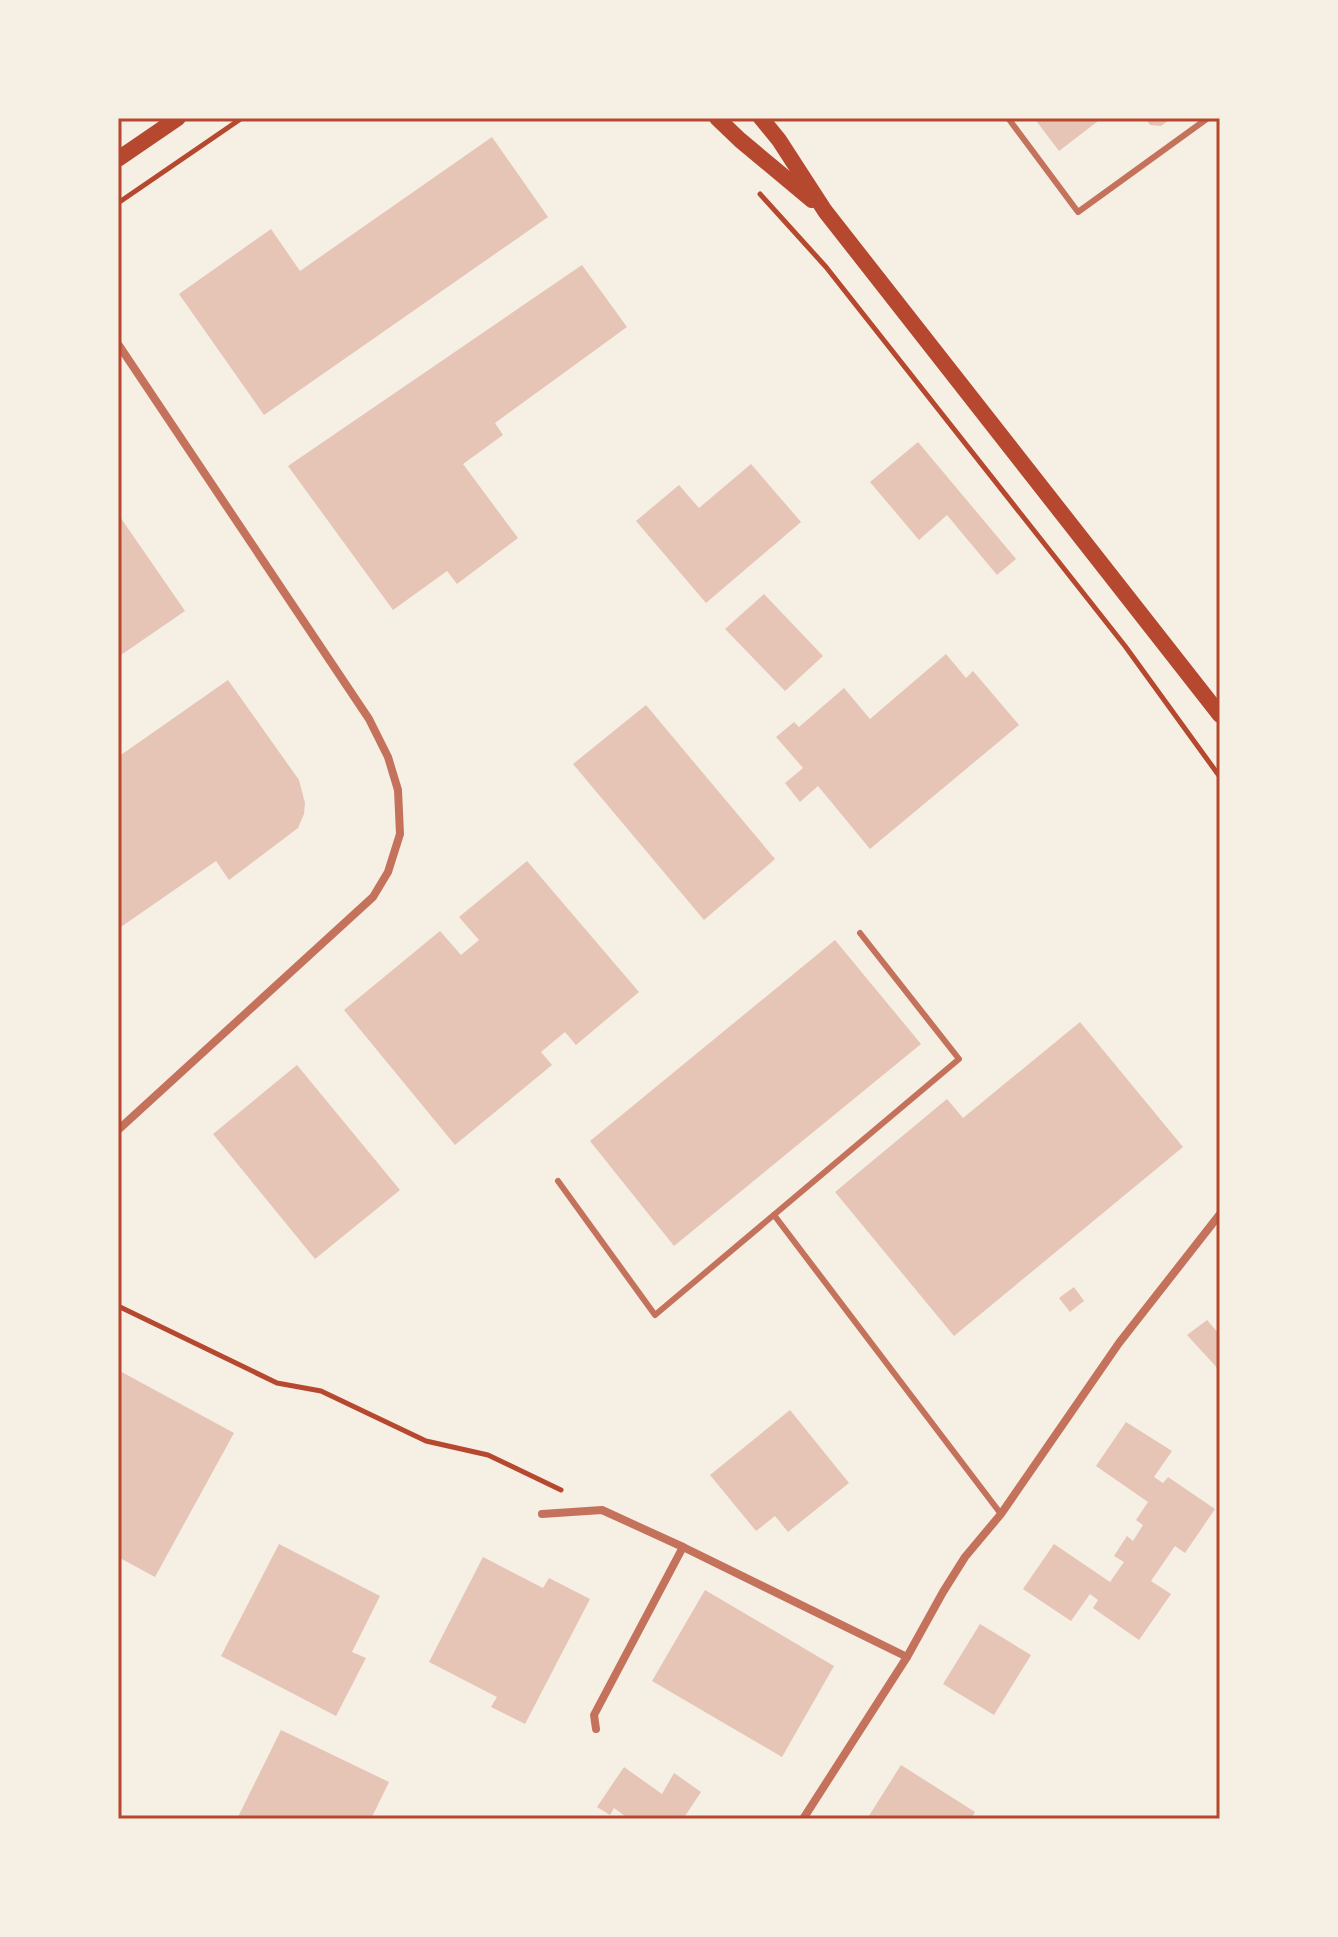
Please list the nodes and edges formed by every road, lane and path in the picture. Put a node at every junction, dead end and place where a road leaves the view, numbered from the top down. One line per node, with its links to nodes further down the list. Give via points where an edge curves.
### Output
1 (178, 118): 7 (main road)
2 (242, 118): 9 (path)
3 (717, 118): 10 (main road)
4 (761, 118): 10 (main road)
5 (1008, 118): 6 (lane, via 1078,212)
6 (1208, 118)
7 (118, 159)
8 (751, 185): 13 (path, via 826,267 1125,646)
9 (118, 203)
10 (825, 211): 12 (main road)
11 (118, 344): 15 (street, via 369,719 398,790 400,834 373,897)
12 (1220, 715)
13 (1220, 777)
14 (860, 933): 18 (lane, via 959,1059)
15 (118, 1130)
16 (558, 1181): 18 (lane, via 655,1315)
17 (1220, 1214): 22 (street, via 1119,1343)
18 (774, 1215): 22 (lane)
19 (118, 1306): 20 (path, via 277,1383 321,1391 426,1441 488,1455)
20 (602, 1510): 21 (street); 23 (street)
21 (542, 1514)
22 (1001, 1514): 24 (street, via 965,1557)
23 (683, 1547): 24 (street); 25 (street, via 594,1715)
24 (907, 1657): 26 (street)
25 (596, 1729)
26 (803, 1819)

